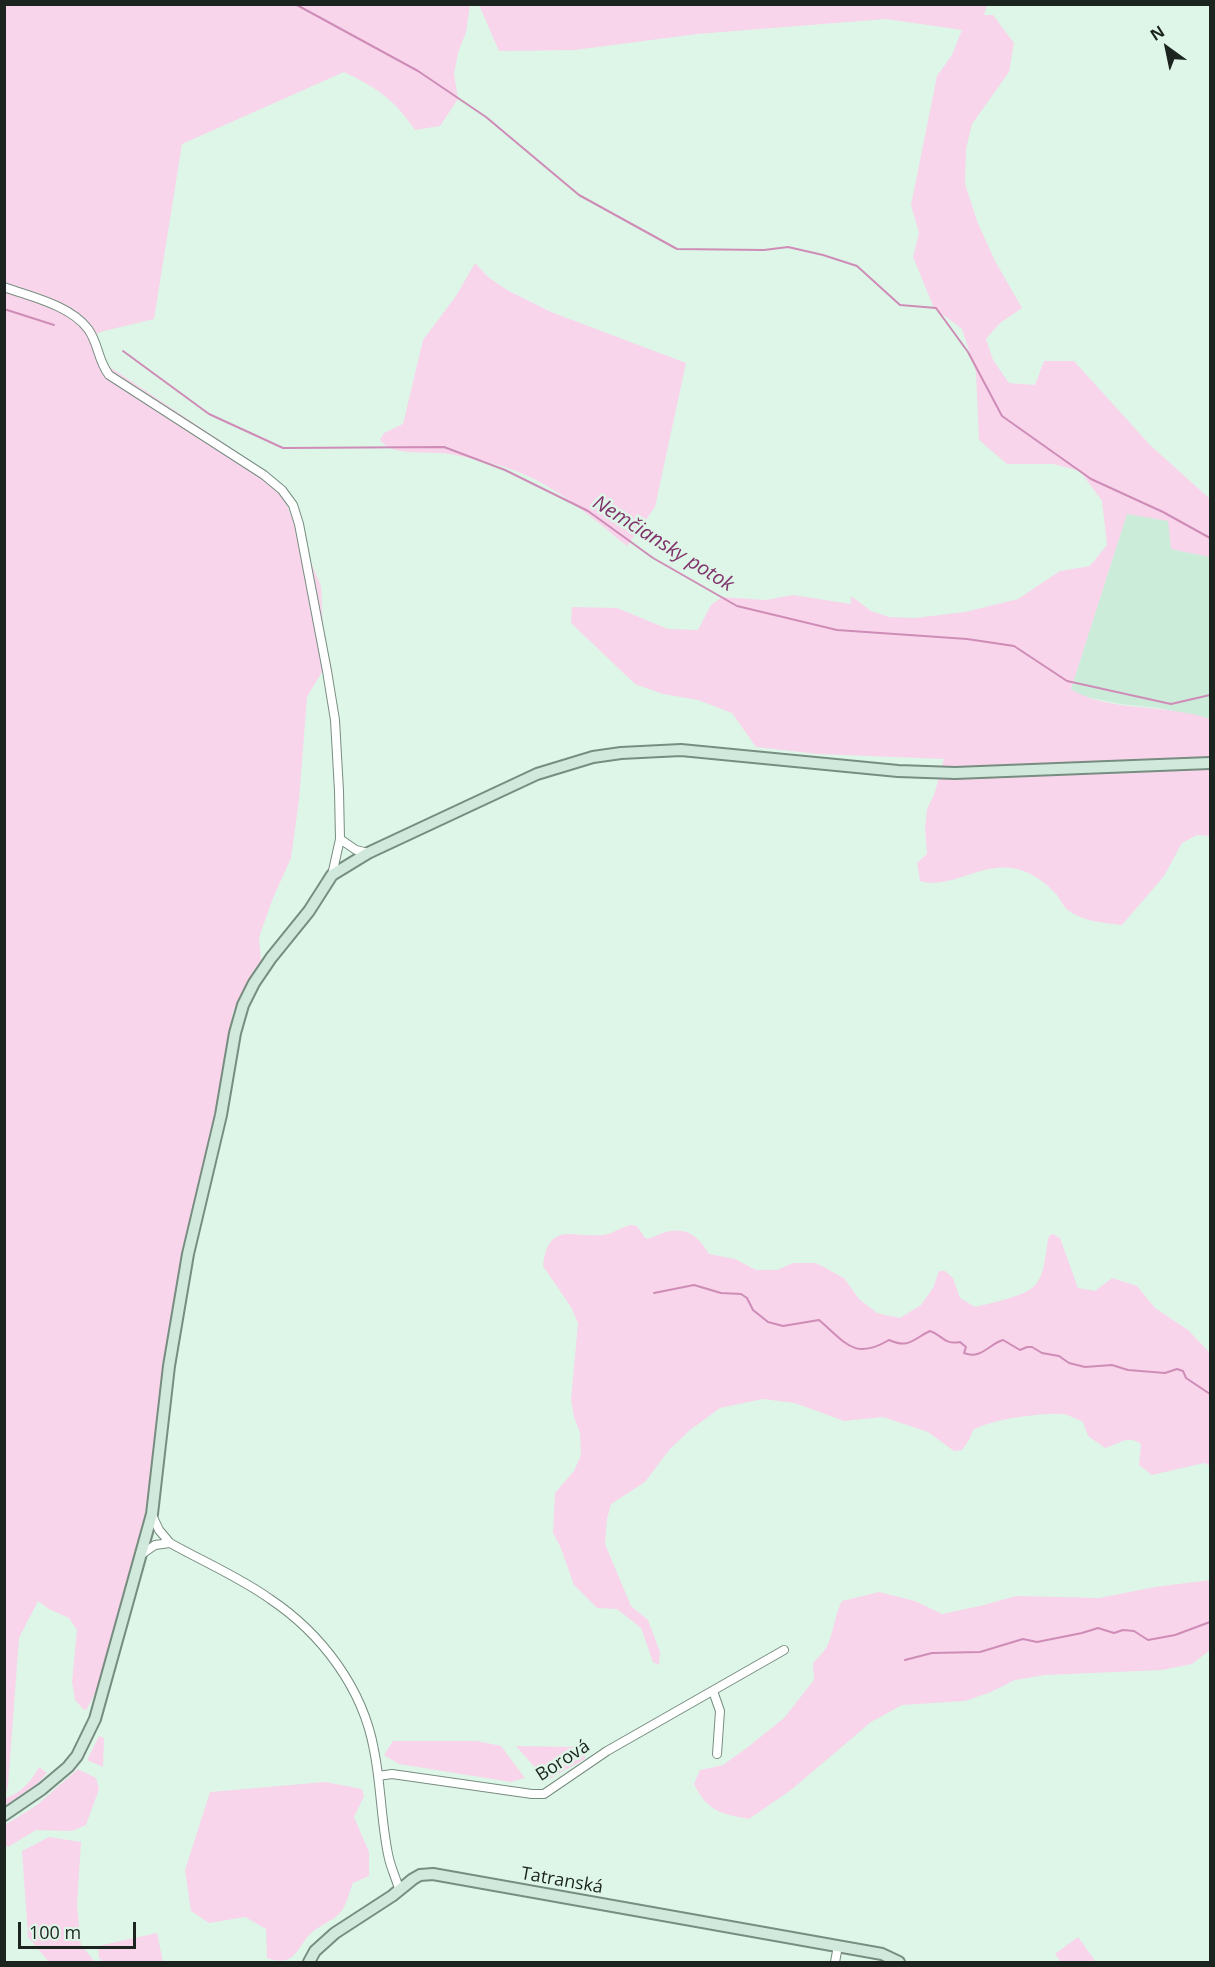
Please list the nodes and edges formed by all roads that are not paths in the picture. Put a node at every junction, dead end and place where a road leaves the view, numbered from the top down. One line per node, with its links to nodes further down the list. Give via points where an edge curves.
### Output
1 (4, 287): 3 (street, via 70,314 88,328 101,365 110,375 264,475 293,505 304,545 335,720)
2 (1210, 763): 4 (street, via 956,773 681,750 621,753 537,774)
3 (340, 839): 4 (street); 5 (street)
4 (368, 853): 5 (street)
5 (332, 875): 6 (street, via 254,983 235,1033 221,1115 184,1276)
6 (152, 1514): 7 (street); 8 (street)
7 (170, 1543): 8 (street, via 155,1545); 12 (street, via 269,1597 321,1643 343,1673 361,1708)
8 (142, 1554): 13 (street, via 100,1705 77,1756 42,1789)
9 (784, 1650): 10 (street, Borová)
10 (713, 1691): 11 (street, via 720,1711); 12 (street, Borová, via 607,1750 544,1794 392,1774)
11 (717, 1754)
12 (378, 1776): 14 (street, via 388,1855)
13 (4, 1815)
14 (399, 1889): 15 (street, Tatranská, via 420,1875 433,1874); 16 (street, Tatranská, via 322,1943)
15 (838, 1946): 17 (street); 18 (street, Tatranská, via 882,1954)
16 (309, 1962)
17 (835, 1962)
18 (899, 1962)

